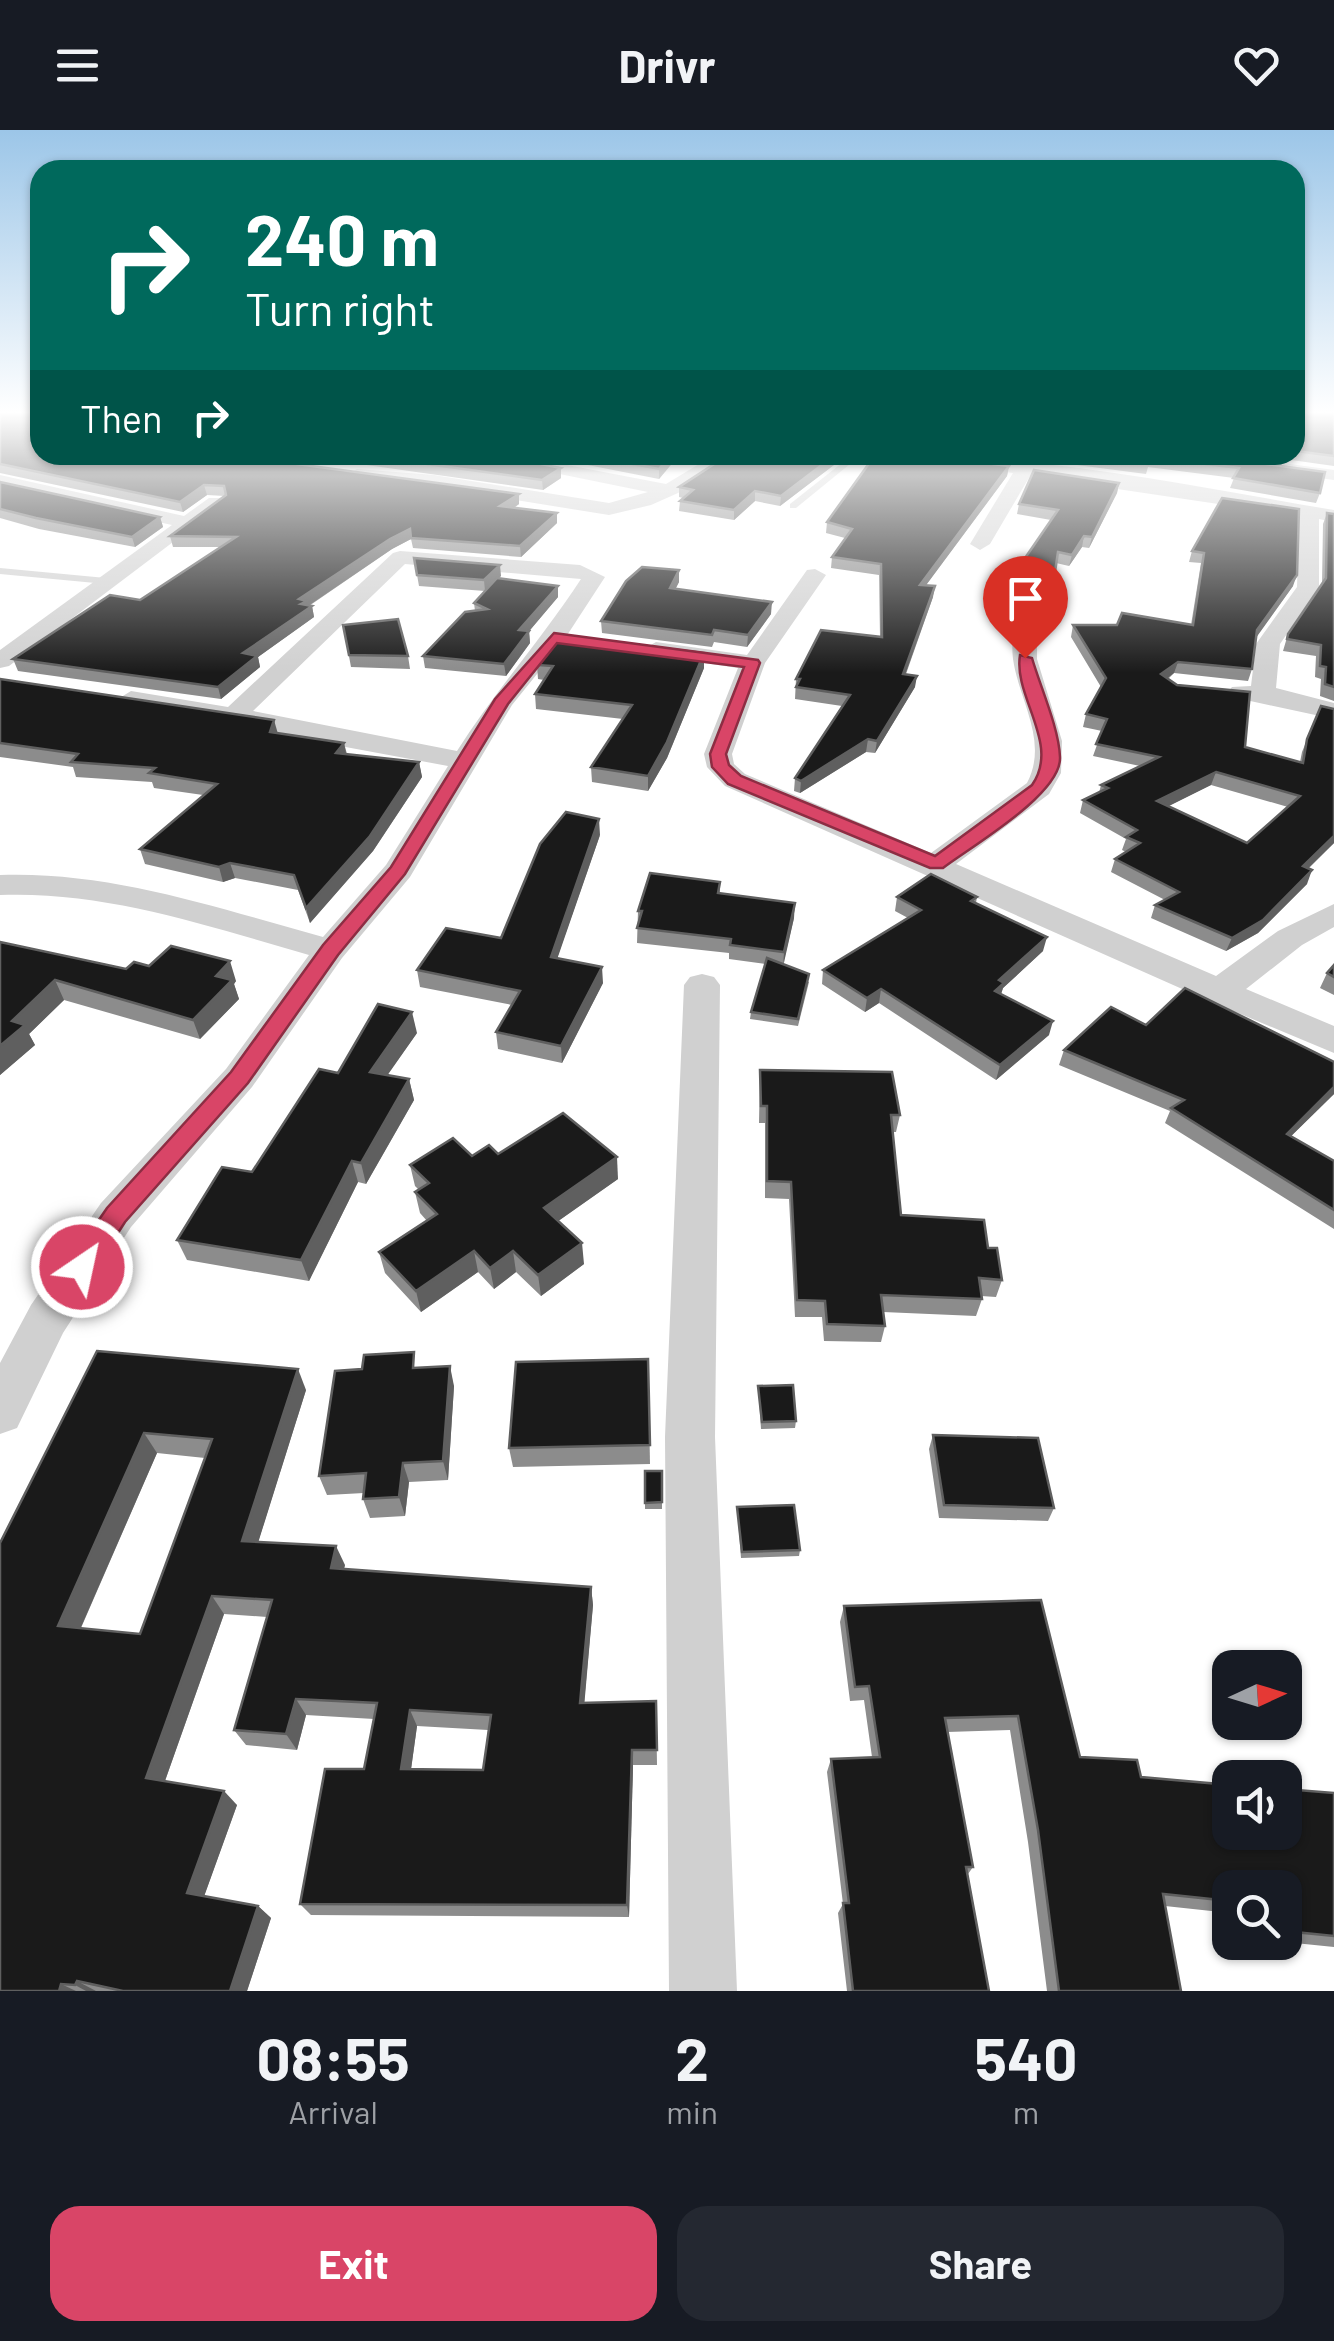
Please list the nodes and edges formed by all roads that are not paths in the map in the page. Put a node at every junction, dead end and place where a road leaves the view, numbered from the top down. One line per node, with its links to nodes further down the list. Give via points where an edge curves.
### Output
1 (86, 500): 11 (street)
2 (541, 500): 3 (street, via 587,508)
3 (644, 500)
4 (801, 500): 8 (lane)
5 (1007, 500): 12 (street)
6 (1235, 500): 9 (street)
7 (216, 502): 11 (street)
8 (793, 506)
9 (1309, 513): 10 (street); 21 (street, via 1308,588 1268,644)
10 (1334, 516)
11 (188, 522): 15 (street)
12 (980, 544)
13 (0, 571): 15 (lane)
14 (815, 575): 18 (street)
15 (106, 581): 19 (street)
16 (1026, 611): 26 (street, via 1025,658 1052,756 1049,773)
17 (629, 646): 18 (street)
18 (753, 663): 26 (street, via 718,754 721,767 734,780)
19 (5, 675)
20 (1211, 689): 21 (street)
21 (1266, 694): 23 (street)
22 (100, 695): 24 (street)
23 (1334, 711)
24 (236, 713): 25 (street); 25 (street, via 400,557 590,574 593,582 563,639 501,702)
25 (464, 762): 29 (street, via 398,870)
26 (936, 864): 31 (street)
27 (0, 885): 29 (street, via 112,893)
28 (1334, 914): 31 (street)
29 (330, 950): 33 (street, via 240,1078 116,1215 47,1319)
30 (702, 985): 34 (street, via 690,1436)
31 (1219, 992): 32 (street)
32 (1334, 1040)
33 (0, 1412)
34 (703, 1991)

